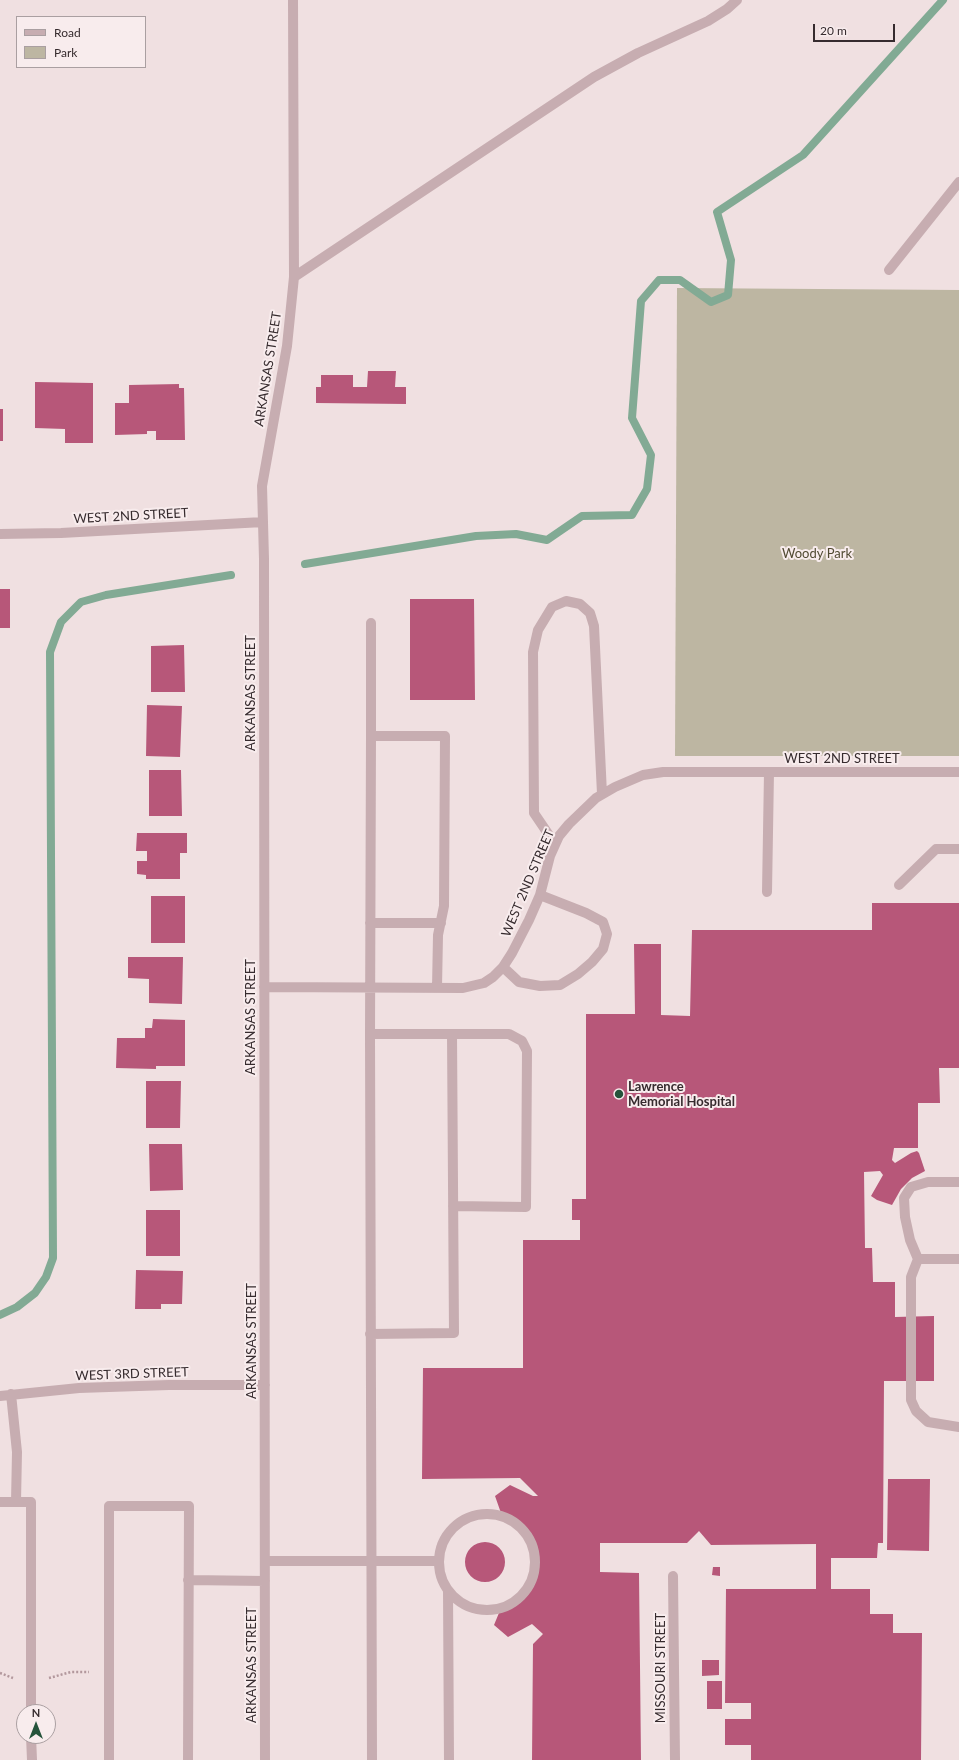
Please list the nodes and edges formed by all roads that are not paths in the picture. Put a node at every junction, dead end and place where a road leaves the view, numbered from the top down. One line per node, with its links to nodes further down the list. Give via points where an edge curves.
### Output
1 (293, 0): 5 (street, ARKANSAS STREET)
2 (737, 0): 5 (street, via 708,21 638,53 594,78)
3 (959, 182): 4 (street)
4 (889, 270)
5 (294, 277): 6 (street, ARKANSAS STREET, via 287,346 262,486)
6 (263, 522): 7 (street, WEST 2ND STREET); 21 (street, ARKANSAS STREET)
7 (0, 534)
8 (371, 623): 9 (street)
9 (371, 736): 18 (street); 19 (street, via 444,736 444,906)
10 (769, 772): 11 (street, WEST 2ND STREET); 12 (street, WEST 2ND STREET, via 663,772 638,777); 16 (street)
11 (959, 772)
12 (602, 794): 13 (street, WEST 2ND STREET, via 569,824); 13 (street, via 594,626 590,613 580,604 566,601 552,607 538,630 534,652 534,813)
13 (556, 844): 17 (street, WEST 2ND STREET)
14 (959, 849): 15 (street, via 936,849)
15 (899, 885)
16 (767, 892)
17 (540, 895): 20 (street, WEST 2ND STREET); 20 (street, via 603,922 607,934 603,949 578,974 560,985 540,986 519,982)
18 (370, 922): 19 (street); 22 (street)
19 (441, 923): 23 (street, via 438,935)
20 (503, 967): 23 (street, WEST 2ND STREET, via 484,983 463,988)
21 (264, 987): 22 (street, WEST 2ND STREET); 31 (street, ARKANSAS STREET)
22 (370, 988): 23 (street, WEST 2ND STREET); 24 (street)
23 (437, 988)
24 (370, 1034): 25 (street); 30 (street)
25 (452, 1034): 27 (street); 27 (street, via 509,1034 522,1041 527,1052 526,1207)
26 (959, 1182): 28 (street, via 928,1182 911,1187 904,1198 910,1240)
27 (453, 1206): 30 (street, via 454,1334)
28 (918, 1259): 29 (street); 34 (street, via 911,1277 911,1400 916,1411 928,1422)
29 (959, 1259)
30 (370, 1334): 38 (street)
31 (265, 1385): 32 (street, WEST 3RD STREET, via 79,1388); 37 (street, ARKANSAS STREET)
32 (11, 1394): 33 (street, WEST 3RD STREET); 36 (street, via 17,1452)
33 (0, 1396)
34 (959, 1427)
35 (0, 1502): 36 (street)
36 (16, 1502): 44 (street, via 31,1502)
37 (265, 1562): 38 (street); 42 (street, ARKANSAS STREET)
38 (371, 1562): 39 (street); 50 (street)
39 (439, 1562): 43 (street, via 439,1570); 43 (street, via 444,1540 453,1527 466,1518 482,1514 498,1515 512,1521 524,1532 532,1545 535,1560 533,1576 526,1590 514,1601 500,1608 484,1610 468,1606)
40 (674, 1576): 52 (street, MISSOURI STREET)
41 (188, 1580): 42 (street); 47 (street, via 189,1506 109,1506); 48 (street)
42 (265, 1580): 49 (street, ARKANSAS STREET)
43 (448, 1590): 51 (street)
44 (31, 1704)
45 (31, 1744): 46 (street)
46 (32, 1760)
47 (109, 1760)
48 (188, 1760)
49 (265, 1760)
50 (372, 1760)
51 (449, 1760)
52 (675, 1760)

